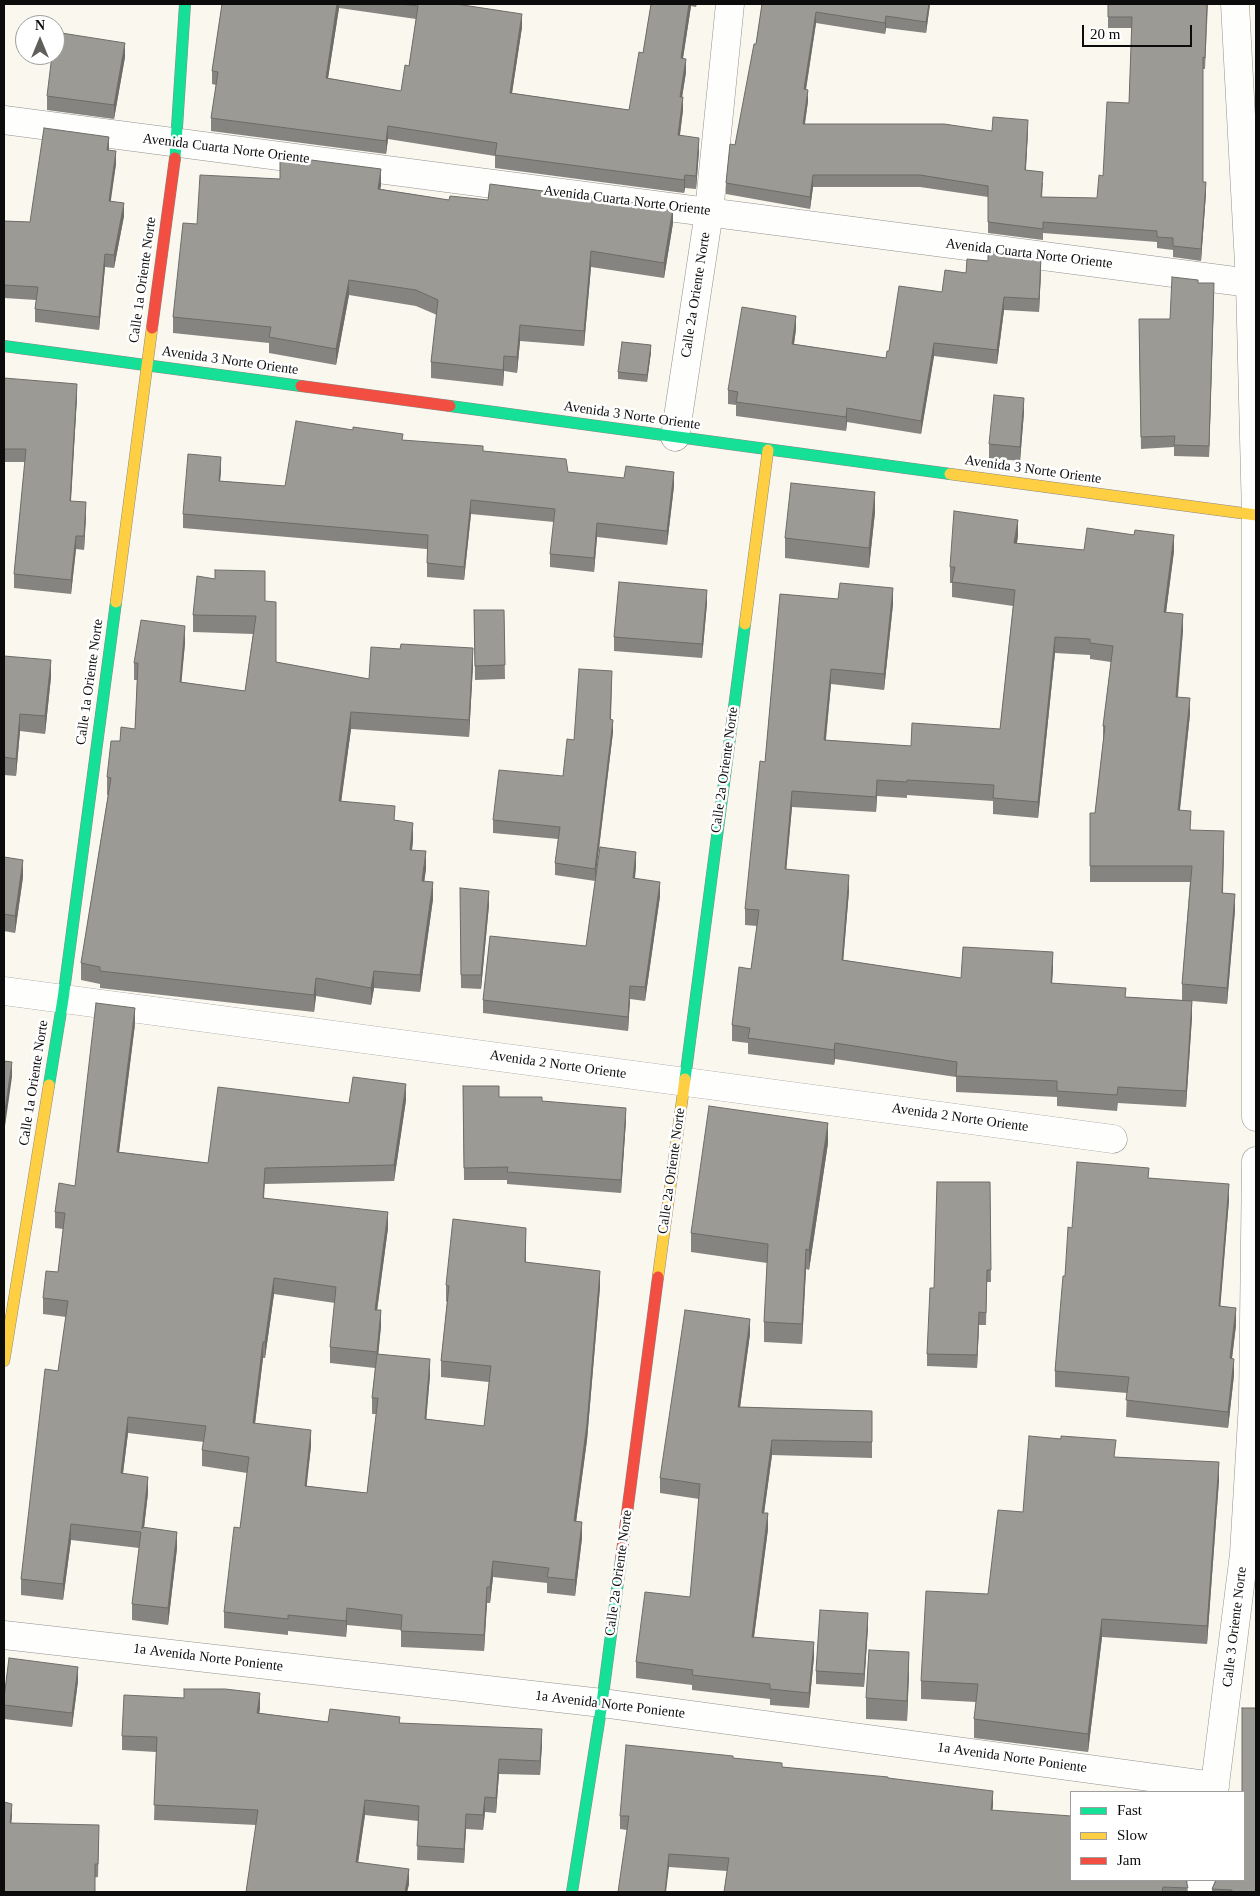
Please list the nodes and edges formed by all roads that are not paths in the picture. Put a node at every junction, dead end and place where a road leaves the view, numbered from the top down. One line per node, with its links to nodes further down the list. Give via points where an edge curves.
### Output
1 (185, 4): 5 (street, Calle 1a Oriente Norte)
2 (730, 4): 6 (street, Calle 2a Oriente Norte)
3 (1235, 4): 7 (street)
4 (4, 120): 5 (street, Avenida Cuarta Norte Oriente)
5 (176, 142): 6 (street, Avenida Cuarta Norte Oriente); 9 (street, Calle 1a Oriente Norte)
6 (709, 212): 7 (street, Avenida Cuarta Norte Oriente); 10 (street, Calle 2a Oriente Norte)
7 (1250, 283): 12 (street)
8 (4, 346): 9 (street, Avenida 3 Norte Oriente)
9 (146, 365): 10 (street, Avenida 3 Norte Oriente); 14 (street, Calle 1a Oriente Norte)
10 (675, 437): 11 (street, Avenida 3 Norte Oriente)
11 (768, 450): 12 (street, Avenida 3 Norte Oriente); 15 (street, Calle 2a Oriente Norte)
12 (1256, 515): 16 (street)
13 (4, 991): 14 (street, Avenida 2 Norte Oriente)
14 (63, 999): 15 (street, Avenida 2 Norte Oriente); 19 (street, Calle 1a Oriente Norte)
15 (684, 1081): 17 (street, Avenida 2 Norte Oriente); 21 (street, Calle 2a Oriente Norte)
16 (1256, 1117)
17 (1113, 1139)
18 (1256, 1161): 22 (street, Calle 3 Oriente Norte, via 1253,1402 1244,1554)
19 (4, 1361)
20 (4, 1635): 21 (street, 1a Avenida Norte Poniente)
21 (602, 1703): 22 (street, 1a Avenida Norte Poniente); 23 (street, Calle 2a Oriente Norte)
22 (1215, 1789)
23 (572, 1892)

